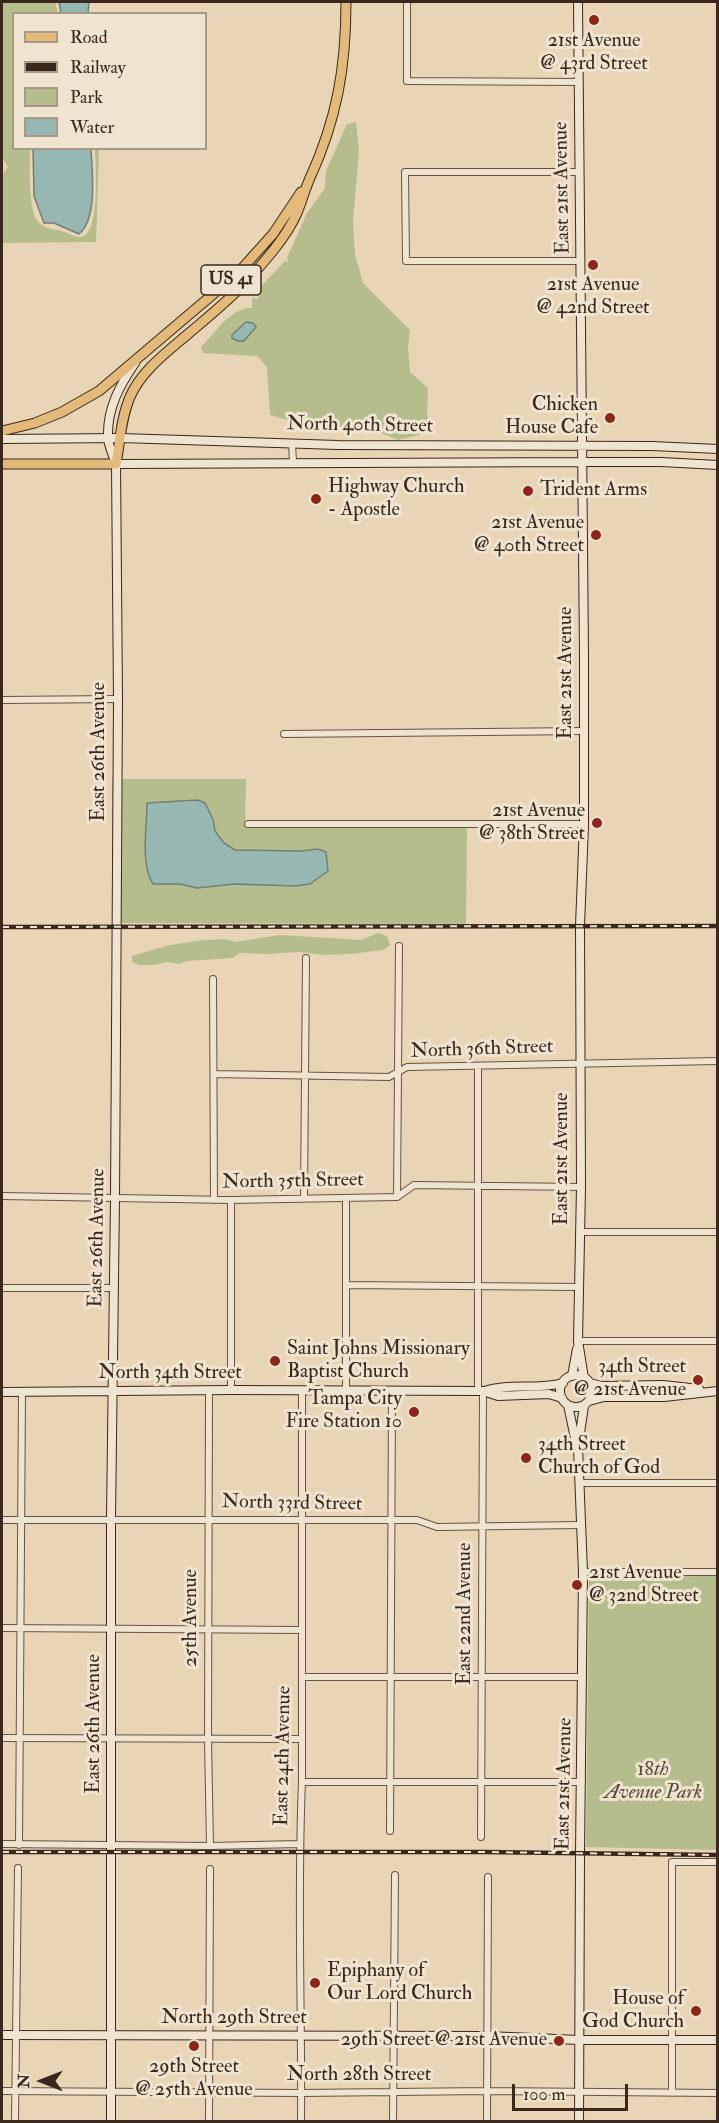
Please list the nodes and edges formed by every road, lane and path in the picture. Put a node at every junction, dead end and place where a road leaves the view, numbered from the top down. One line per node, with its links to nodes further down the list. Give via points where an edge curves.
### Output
1 (346, 2): 6 (main road, US 41, via 339,92 328,134)
2 (408, 2): 4 (street, via 407,81)
3 (578, 2): 4 (street, East 21st Avenue)
4 (578, 82): 5 (street, East 21st Avenue)
5 (579, 172): 7 (street, East 21st Avenue); 7 (street, via 405,172 406,261)
6 (309, 180): 8 (main road, US 41, via 255,256); 10 (main road, US 41, via 296,215 263,263 154,363 142,379 129,399)
7 (580, 261): 15 (street, East 21st Avenue)
8 (136, 362): 9 (main road, US 41, via 99,391 62,412); 12 (street, East 26th Avenue, via 117,392)
9 (2, 431)
10 (121, 438): 12 (street, North 40th Street); 13 (street, North 40th Street); 21 (main road, US 41)
11 (2, 439): 12 (street, North 40th Street)
12 (108, 439): 21 (street, East 26th Avenue)
13 (292, 442): 14 (street, North 40th Street); 17 (street)
14 (464, 446): 15 (street, North 40th Street); 18 (street)
15 (581, 446): 16 (street, North 40th Street); 19 (street, East 21st Avenue)
16 (717, 449)
17 (293, 462): 18 (street, North 40th Street); 21 (street, North 40th Street)
18 (464, 462): 19 (street, North 40th Street)
19 (583, 462): 22 (street, North 40th Street); 25 (street, East 21st Avenue)
20 (2, 464): 21 (main road, North 40th Street)
21 (116, 464): 23 (street, East 26th Avenue)
22 (717, 465)
23 (118, 699): 24 (street); 44 (street, East 26th Avenue)
24 (2, 700)
25 (583, 730): 26 (street); 28 (street, East 21st Avenue)
26 (284, 734)
27 (248, 824): 28 (street)
28 (584, 824): 33 (street, East 21st Avenue)
29 (399, 946): 35 (street)
30 (306, 958): 37 (street)
31 (213, 979): 36 (street)
32 (717, 1061): 33 (street, North 36th Street)
33 (580, 1063): 34 (street, North 36th Street); 39 (street, East 21st Avenue)
34 (478, 1066): 35 (street, North 36th Street, via 407,1067); 38 (street, East 22nd Avenue)
35 (397, 1071): 37 (street, North 36th Street, via 389,1077); 41 (street)
36 (214, 1074): 37 (street, North 36th Street); 45 (street)
37 (305, 1075): 42 (street)
38 (479, 1185): 39 (street, North 35th Street); 41 (street, North 35th Street, via 414,1185); 50 (street, East 22nd Avenue)
39 (580, 1187): 47 (street, East 21st Avenue)
40 (2, 1196): 44 (street, North 35th Street)
41 (397, 1197): 43 (street, North 35th Street)
42 (304, 1198): 43 (street, North 35th Street); 46 (street, North 35th Street)
43 (346, 1198): 49 (street)
44 (115, 1199): 45 (street, North 35th Street); 53 (street, East 26th Avenue)
45 (214, 1200): 46 (street, North 35th Street)
46 (231, 1200): 60 (street)
47 (580, 1232): 48 (street); 51 (street, East 21st Avenue)
48 (717, 1232)
49 (346, 1285): 50 (street); 63 (street)
50 (479, 1286): 51 (street); 65 (street, East 22nd Avenue)
51 (579, 1287): 55 (street, East 21st Avenue)
52 (2, 1288): 53 (street)
53 (113, 1288): 61 (street, East 26th Avenue)
54 (717, 1341): 55 (street)
55 (578, 1343): 56 (street, East 21st Avenue); 57 (street, East 21st Avenue)
56 (572, 1376): 57 (street); 58 (street)
57 (587, 1380): 66 (street, via 602,1386 663,1385); 70 (street, via 592,1390)
58 (563, 1383): 65 (street, North 34th Street); 69 (street)
59 (209, 1390): 60 (street, North 34th Street); 61 (street, North 34th Street); 76 (street, 25th Avenue)
60 (231, 1390): 62 (street, North 34th Street)
61 (114, 1391): 68 (street, North 34th Street); 75 (street, East 26th Avenue)
62 (302, 1391): 63 (street, North 34th Street); 79 (street, East 24th Avenue)
63 (346, 1391): 64 (street, North 34th Street)
64 (392, 1391): 65 (street, North 34th Street); 80 (street)
65 (481, 1391): 69 (street, North 34th Street, via 498,1396 549,1394); 81 (street, East 22nd Avenue)
66 (716, 1391): 70 (street, via 664,1397 604,1397)
67 (2, 1392): 68 (street, North 34th Street)
68 (22, 1392): 78 (street)
69 (562, 1398): 71 (street)
70 (586, 1403): 71 (street); 72 (street, East 21st Avenue)
71 (568, 1405): 72 (street, East 21st Avenue)
72 (578, 1447): 73 (street, East 21st Avenue)
73 (580, 1483): 74 (street); 82 (street, East 21st Avenue)
74 (717, 1483)
75 (111, 1519): 76 (street, North 33rd Street); 78 (street, North 33rd Street); 88 (street, East 26th Avenue)
76 (209, 1519): 79 (street, North 33rd Street); 87 (street, 25th Avenue)
77 (2, 1520): 78 (street, North 33rd Street)
78 (20, 1520): 86 (street)
79 (302, 1521): 80 (street, North 33rd Street); 89 (street, East 24th Avenue)
80 (392, 1521): 81 (street, North 33rd Street, via 417,1520 438,1527); 90 (street)
81 (483, 1525): 82 (street, North 33rd Street); 91 (street, East 22nd Avenue)
82 (581, 1525): 83 (street, East 21st Avenue)
83 (584, 1572): 84 (street); 93 (street, East 21st Avenue)
84 (717, 1572)
85 (2, 1628): 86 (street)
86 (19, 1628): 88 (street); 95 (street)
87 (208, 1629): 88 (street); 89 (street); 98 (street, 25th Avenue)
88 (111, 1630): 96 (street, East 26th Avenue)
89 (302, 1630): 92 (street, East 24th Avenue)
90 (391, 1676): 91 (street); 92 (street); 100 (street)
91 (482, 1676): 93 (street); 101 (street, East 22nd Avenue)
92 (302, 1677): 97 (street, East 24th Avenue)
93 (583, 1677): 102 (street, East 21st Avenue)
94 (2, 1738): 95 (street)
95 (19, 1738): 96 (street); 107 (street)
96 (111, 1738): 98 (street); 108 (street, East 26th Avenue)
97 (302, 1738): 98 (street); 99 (street, East 24th Avenue)
98 (208, 1739): 109 (street, 25th Avenue)
99 (302, 1782): 100 (street); 106 (street, East 24th Avenue)
100 (391, 1782): 101 (street); 103 (street)
101 (482, 1782): 102 (street); 104 (street, East 22nd Avenue)
102 (582, 1782): 122 (street, East 21st Avenue)
103 (390, 1831)
104 (482, 1837)
105 (2, 1844): 107 (street)
106 (299, 1844): 109 (street); 119 (street, East 24th Avenue)
107 (19, 1845): 108 (street)
108 (111, 1845): 109 (street); 117 (street, East 26th Avenue)
109 (210, 1846)
110 (717, 1862): 123 (street, via 672,1862)
111 (18, 1868): 116 (street)
112 (210, 1869): 118 (street)
113 (395, 1875): 120 (street)
114 (488, 1877): 121 (street)
115 (2, 2035): 116 (street, North 29th Street)
116 (17, 2035): 117 (street, North 29th Street); 126 (street)
117 (111, 2035): 118 (street, North 29th Street); 128 (street, East 26th Avenue)
118 (209, 2035): 119 (street, North 29th Street); 129 (street)
119 (302, 2035): 120 (street, North 29th Street); 131 (street, East 24th Avenue)
120 (394, 2036): 121 (street, North 29th Street); 130 (street)
121 (487, 2036): 122 (street, North 29th Street); 127 (street)
122 (579, 2040): 123 (street, North 29th Street); 132 (street, East 21st Avenue)
123 (672, 2040): 124 (street, North 29th Street); 133 (street)
124 (717, 2040)
125 (2, 2091): 126 (street, North 28th Street)
126 (14, 2091): 128 (street, North 28th Street); 135 (street)
127 (487, 2091): 130 (street, North 28th Street); 132 (street, North 28th Street); 140 (street)
128 (111, 2092): 129 (street, North 28th Street); 136 (street, East 26th Avenue)
129 (209, 2092): 131 (street, North 28th Street); 137 (street)
130 (394, 2092): 131 (street, North 28th Street); 139 (street)
131 (301, 2093): 138 (street, East 24th Avenue)
132 (579, 2093): 133 (street, North 28th Street); 141 (street, East 21st Avenue)
133 (672, 2093): 134 (street, North 28th Street)
134 (717, 2093)
135 (15, 2121)
136 (111, 2121)
137 (209, 2121)
138 (301, 2121)
139 (393, 2121)
140 (487, 2121)
141 (579, 2121)

